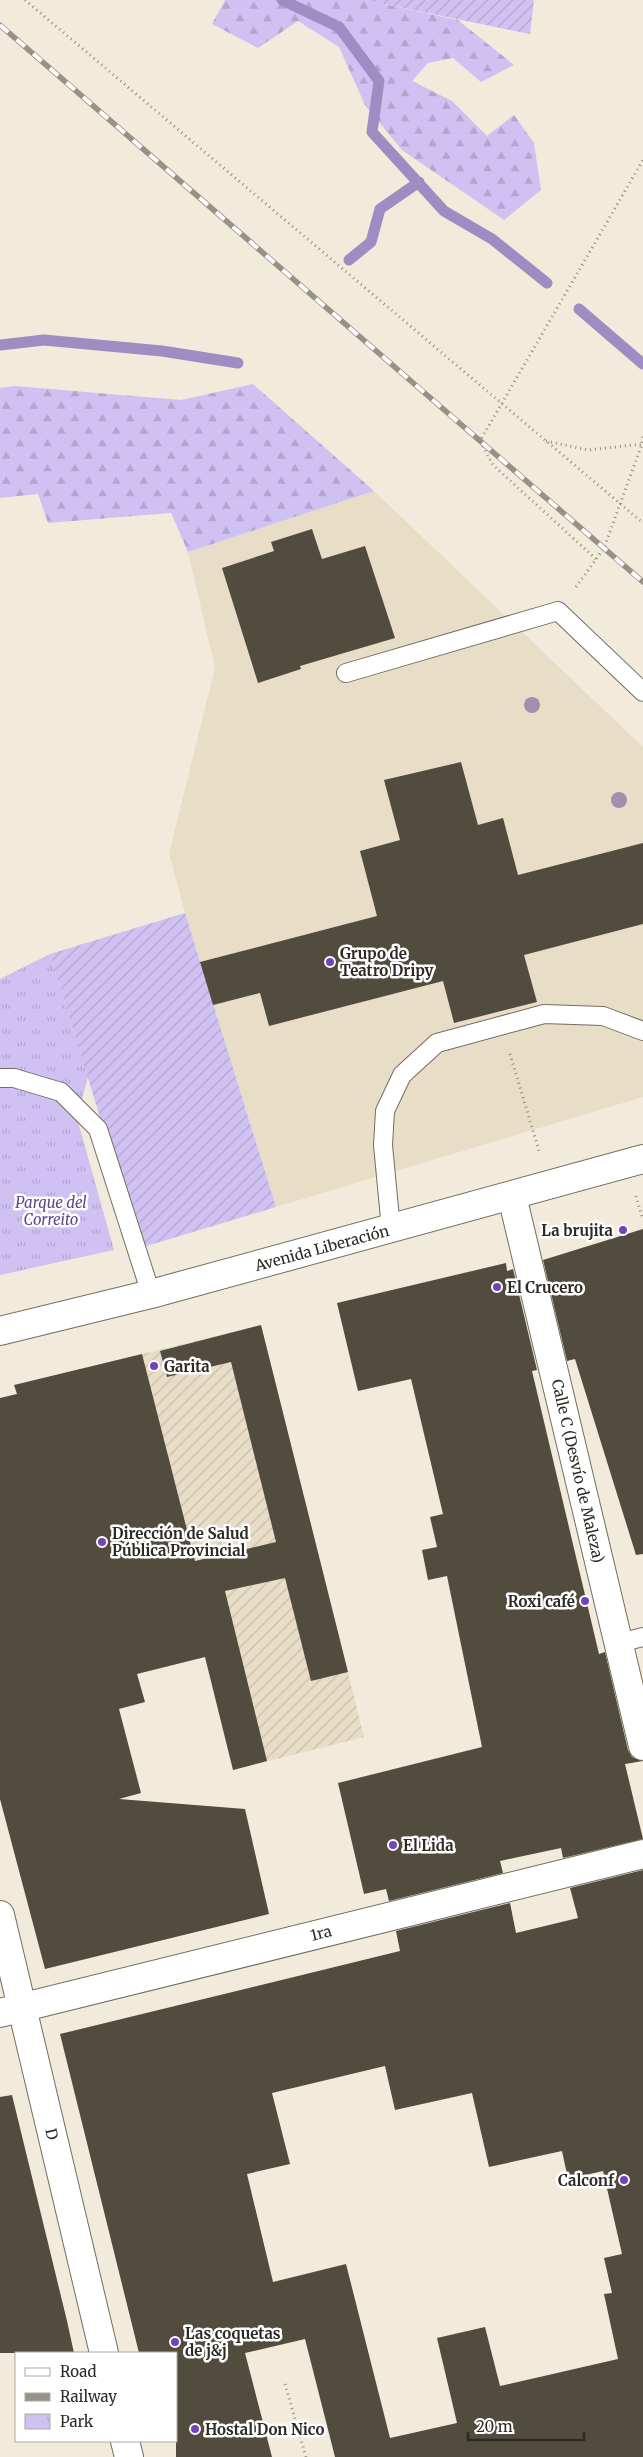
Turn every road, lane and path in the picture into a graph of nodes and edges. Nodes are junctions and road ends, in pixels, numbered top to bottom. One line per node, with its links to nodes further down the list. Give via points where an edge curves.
1 (25, 0): 3 (path)
2 (643, 160): 3 (path)
3 (502, 404): 5 (path); 9 (path, via 480,441 493,465)
4 (643, 434): 6 (path)
5 (545, 440): 6 (path, via 588,450); 7 (path)
6 (642, 444): 7 (path)
7 (620, 504): 8 (path); 9 (path, via 604,548)
8 (643, 523)
9 (596, 559): 10 (path)
10 (558, 612): 11 (lane); 12 (lane)
11 (346, 673)
12 (643, 692)
13 (501, 1025): 14 (lane, via 544,1014 603,1016); 17 (path); 19 (lane, via 438,1043 402,1075 384,1120 383,1145)
14 (643, 1031)
15 (0, 1078): 20 (lane, via 14,1078 61,1092 98,1129)
16 (643, 1160): 17 (street, Avenida Liberación)
17 (550, 1185): 18 (street, Avenida Liberación)
18 (512, 1196): 19 (street, Avenida Liberación); 22 (street, Calle C (Desvío de Maleza))
19 (391, 1229): 20 (street, Avenida Liberación)
20 (151, 1294): 21 (street, Avenida Liberación)
21 (0, 1331)
22 (631, 1640): 23 (street, Calle C (Desvío de Maleza))
23 (643, 1746)
24 (643, 1854): 26 (street, 1ra)
25 (0, 1915): 26 (street, D)
26 (11, 2011): 27 (street, D)
27 (104, 2352)
28 (285, 2384): 31 (path)
29 (125, 2442): 30 (street)
30 (129, 2457)
31 (306, 2457)

